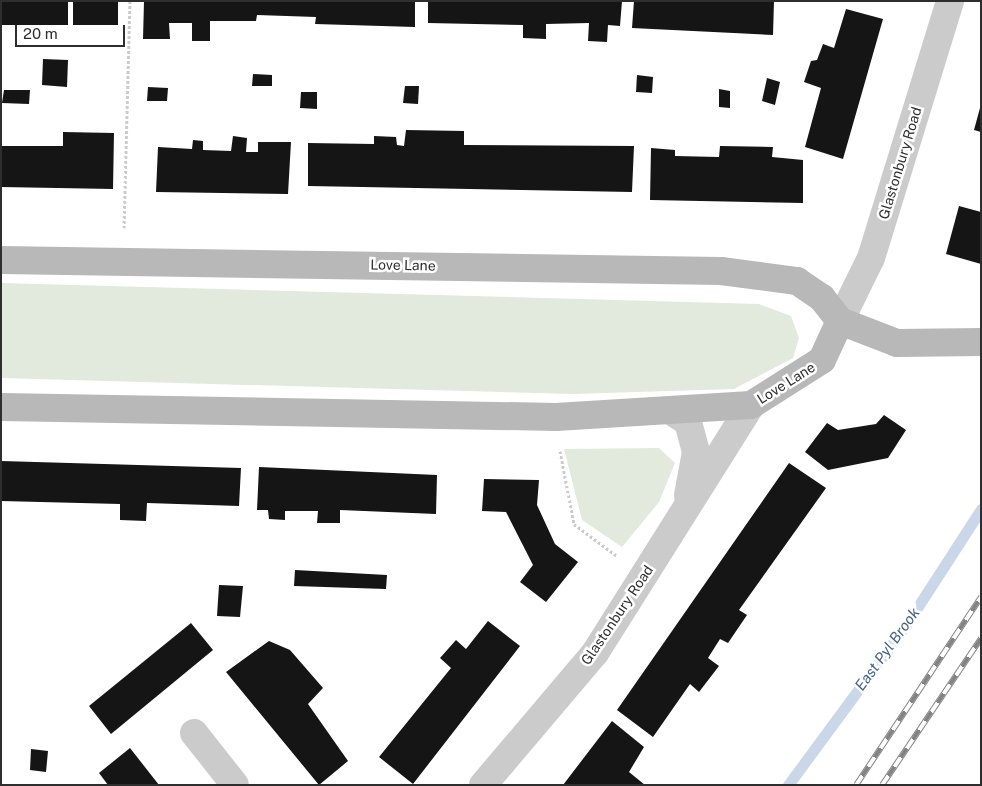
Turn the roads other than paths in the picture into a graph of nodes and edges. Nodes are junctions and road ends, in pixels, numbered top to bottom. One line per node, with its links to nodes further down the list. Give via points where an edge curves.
1 (950, 1): 3 (street, Glastonbury Road, via 871,258)
2 (1, 260): 3 (street, Love Lane, via 721,271 797,281 822,298)
3 (840, 321): 4 (street, via 897,343); 5 (street, Love Lane, via 822,360)
4 (981, 342)
5 (751, 405): 7 (street, Love Lane); 8 (street, Glastonbury Road)
6 (1, 406): 7 (street, Love Lane, via 556,417)
7 (674, 413): 8 (street, Glastonbury Road, via 688,422 696,452)
8 (686, 509): 11 (street, Glastonbury Road, via 595,653)
9 (194, 733): 10 (street)
10 (235, 785)
11 (483, 785)

